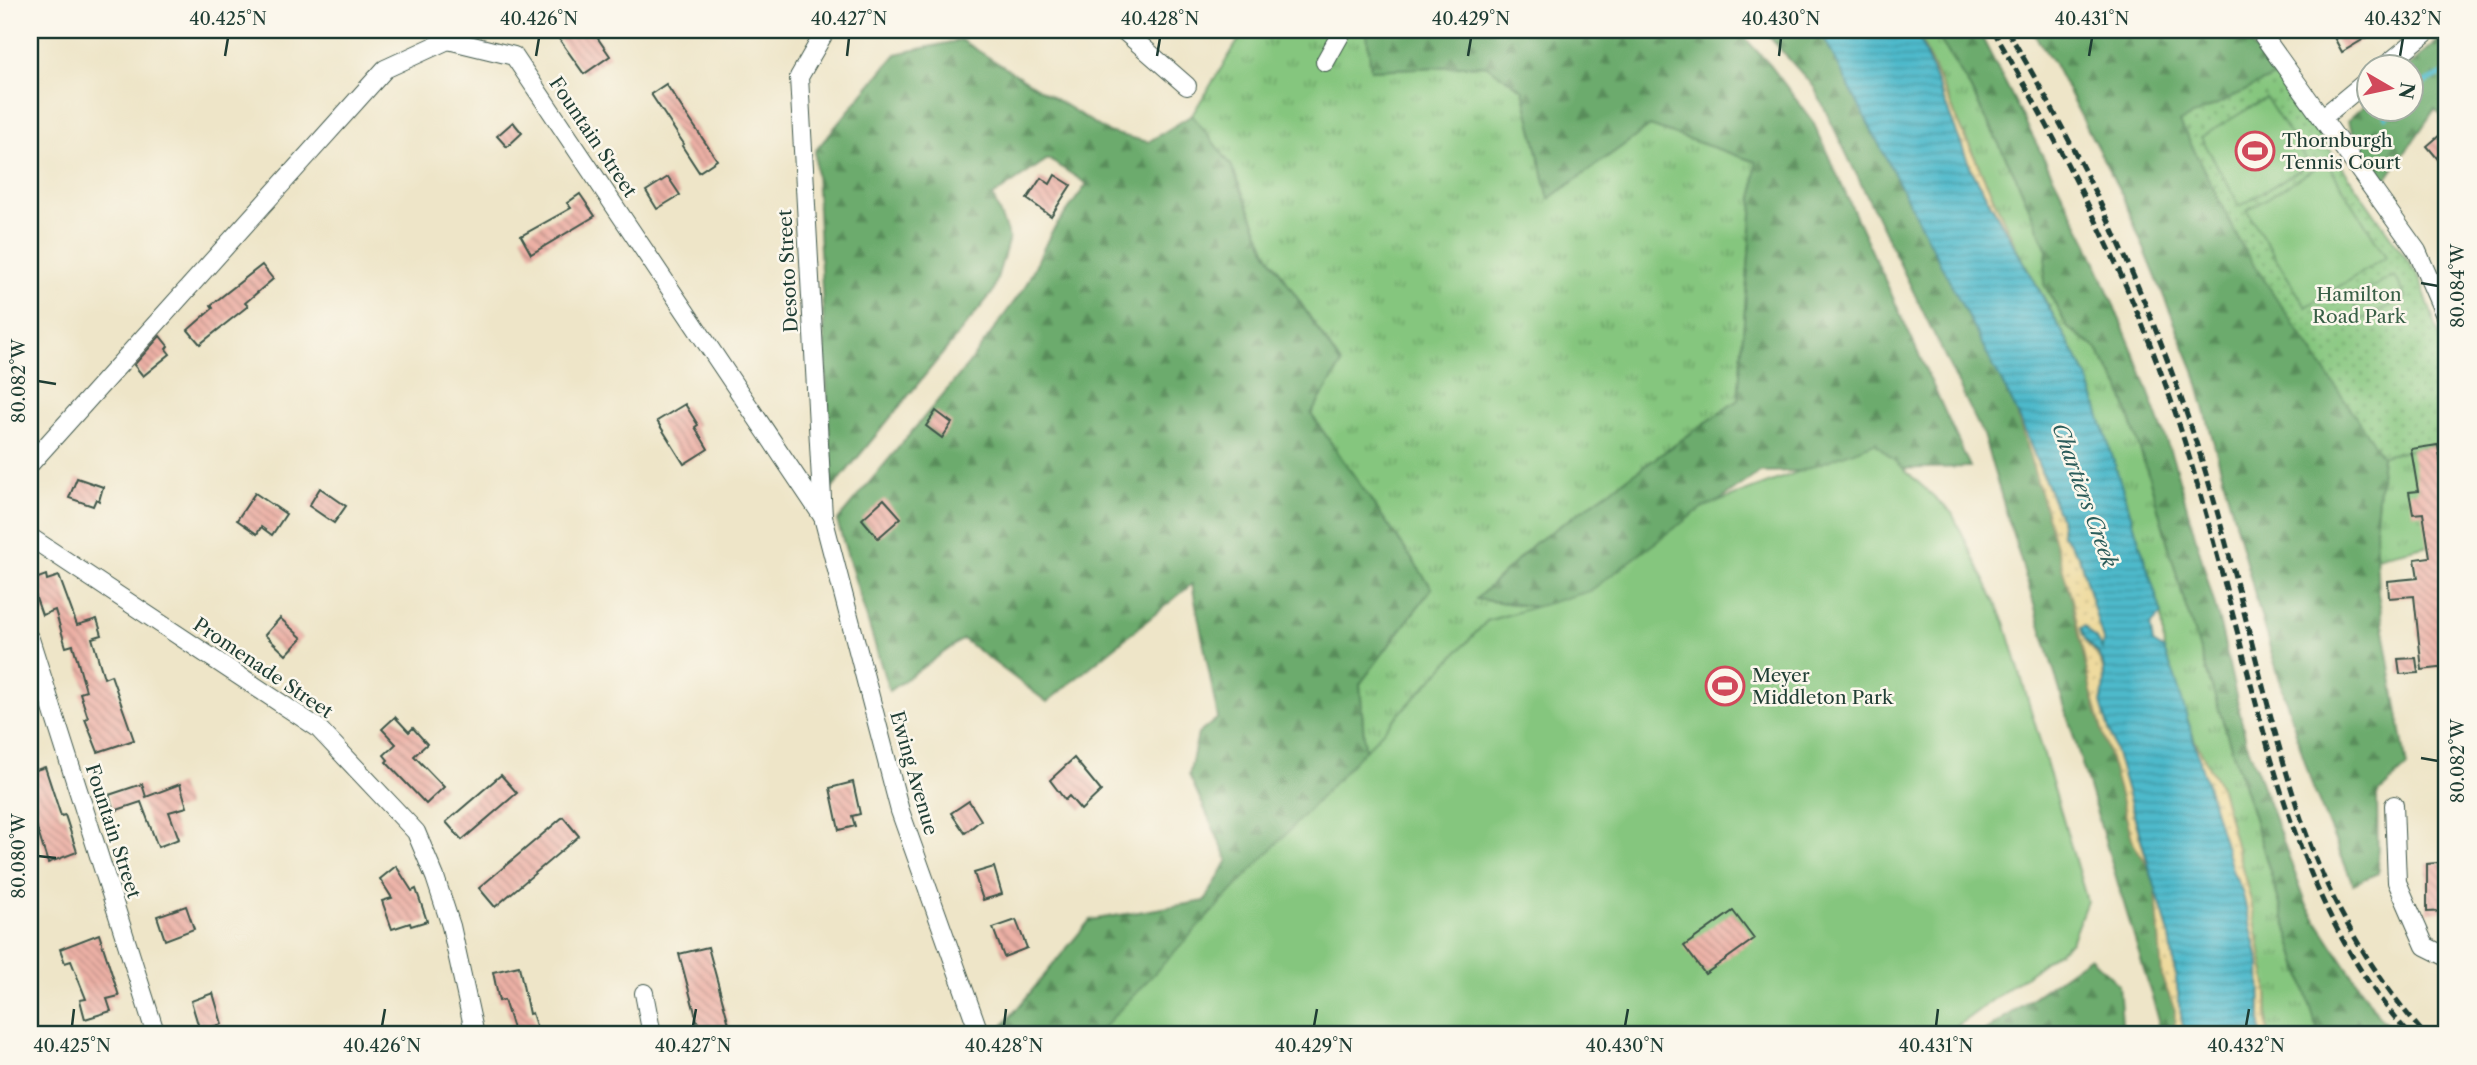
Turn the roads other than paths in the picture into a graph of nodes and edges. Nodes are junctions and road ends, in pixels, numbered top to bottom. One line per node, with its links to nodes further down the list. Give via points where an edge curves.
1 (826, 30): 13 (street, Desoto Street, via 799,78)
2 (1123, 30): 8 (street)
3 (1343, 30): 7 (street)
4 (2259, 30): 10 (street)
5 (2430, 30): 6 (street)
6 (2402, 52)
7 (1325, 62)
8 (1187, 86)
9 (2354, 92): 10 (street)
10 (2322, 118): 11 (street, via 2417,251)
11 (2447, 320)
12 (30, 464): 13 (street, Fountain Street, via 384,69 448,40 514,56)
13 (823, 517): 22 (street, Ewing Avenue, via 900,811)
14 (30, 537): 20 (street, Promenade Street, via 318,728 416,832 451,926)
15 (30, 639): 19 (street, Fountain Street)
16 (2394, 805): 17 (street, via 2397,882 2425,946)
17 (2447, 957)
18 (645, 993): 21 (street)
19 (156, 1035)
20 (475, 1035)
21 (652, 1035)
22 (980, 1035)

